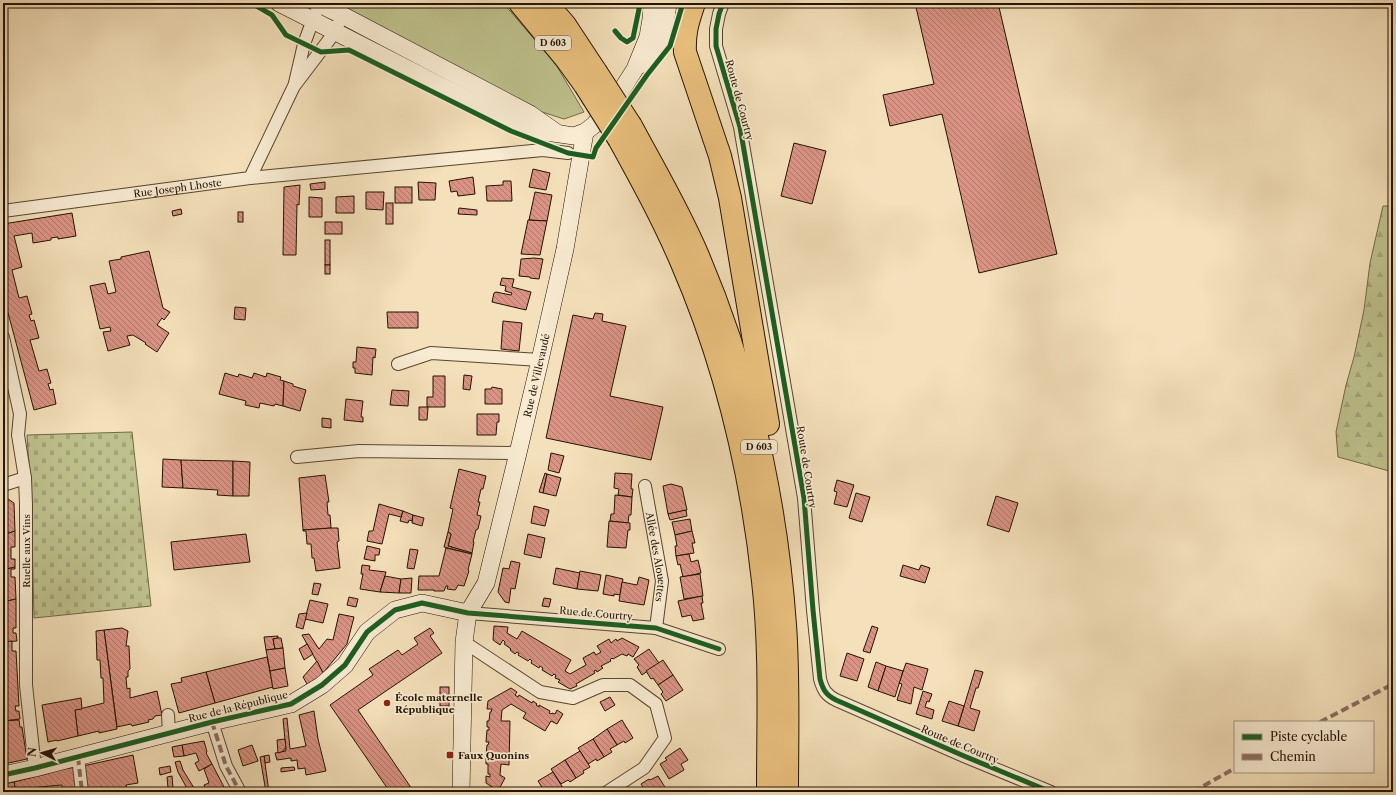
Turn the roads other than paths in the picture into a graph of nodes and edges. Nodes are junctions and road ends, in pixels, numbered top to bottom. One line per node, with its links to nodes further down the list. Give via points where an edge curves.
1 (279, 3): 10 (street)
2 (520, 3): 13 (highway, D 603, via 567,60)
3 (546, 3): 13 (highway, D 603, via 565,25)
4 (652, 3): 12 (street, via 648,37)
5 (668, 3): 12 (street, via 667,19 658,46 652,56)
6 (694, 3): 29 (highway, via 686,28 685,52 720,156 730,198 780,496)
7 (723, 3): 46 (street, Route de Courtry, via 716,29 716,46 740,127 804,498 813,610 823,689 828,696 836,700)
8 (318, 4): 9 (street); 10 (street)
9 (342, 15): 11 (street); 17 (street, via 530,114)
10 (312, 20): 11 (street); 14 (street)
11 (335, 32): 14 (street); 17 (street, via 525,129)
12 (635, 69): 15 (street, via 621,91 594,125)
13 (591, 78): 16 (highway, D 603, bridge)
14 (294, 86): 19 (street)
15 (585, 132): 17 (street, via 574,136); 22 (street, Rue de Villevaudé, via 565,249)
16 (625, 133): 29 (highway, D 603, via 677,210 701,262 728,334 757,434); 44 (highway, D 603, via 681,262 713,347 740,440 763,582 768,693)
17 (561, 135)
18 (568, 153): 19 (street, Rue Joseph Lhoste, via 543,150)
19 (250, 178): 20 (street, Rue Joseph Lhoste)
20 (3, 211)
21 (3, 337): 26 (street, Ruelle aux Vins, via 20,414 18,435)
22 (540, 360): 23 (street, via 431,354); 24 (street, Rue de Villevaudé)
23 (398, 364)
24 (518, 453): 25 (street, via 359,450); 30 (street, Rue de Villevaudé, via 486,583)
25 (297, 457)
26 (25, 478): 27 (street); 38 (street, Ruelle aux Vins, via 26,685)
27 (3, 485)
28 (645, 486): 31 (street, Allée des Alouettes, via 662,581)
29 (776, 537): 45 (highway, D 603, via 785,626)
30 (468, 612): 31 (street, Rue de Courtry); 32 (street); 35 (street, Rue de la République, via 422,603 394,610 367,632 345,665 322,685 291,704)
31 (656, 628): 33 (street, Rue de Courtry)
32 (464, 642): 42 (street); 43 (street, via 540,692 573,698 603,685 630,685 656,704 665,738 644,768)
33 (719, 649)
34 (168, 715): 36 (street)
35 (212, 722): 36 (street, Rue de la République); 41 (street, via 226,766)
36 (169, 733): 37 (street, Rue de la République)
37 (78, 757): 38 (street, Rue de la République); 40 (street)
38 (35, 768): 39 (street, Rue de la République)
39 (3, 775)
40 (82, 792)
41 (240, 792)
42 (461, 792)
43 (607, 792)
44 (768, 792)
45 (786, 792)
46 (1051, 792)

